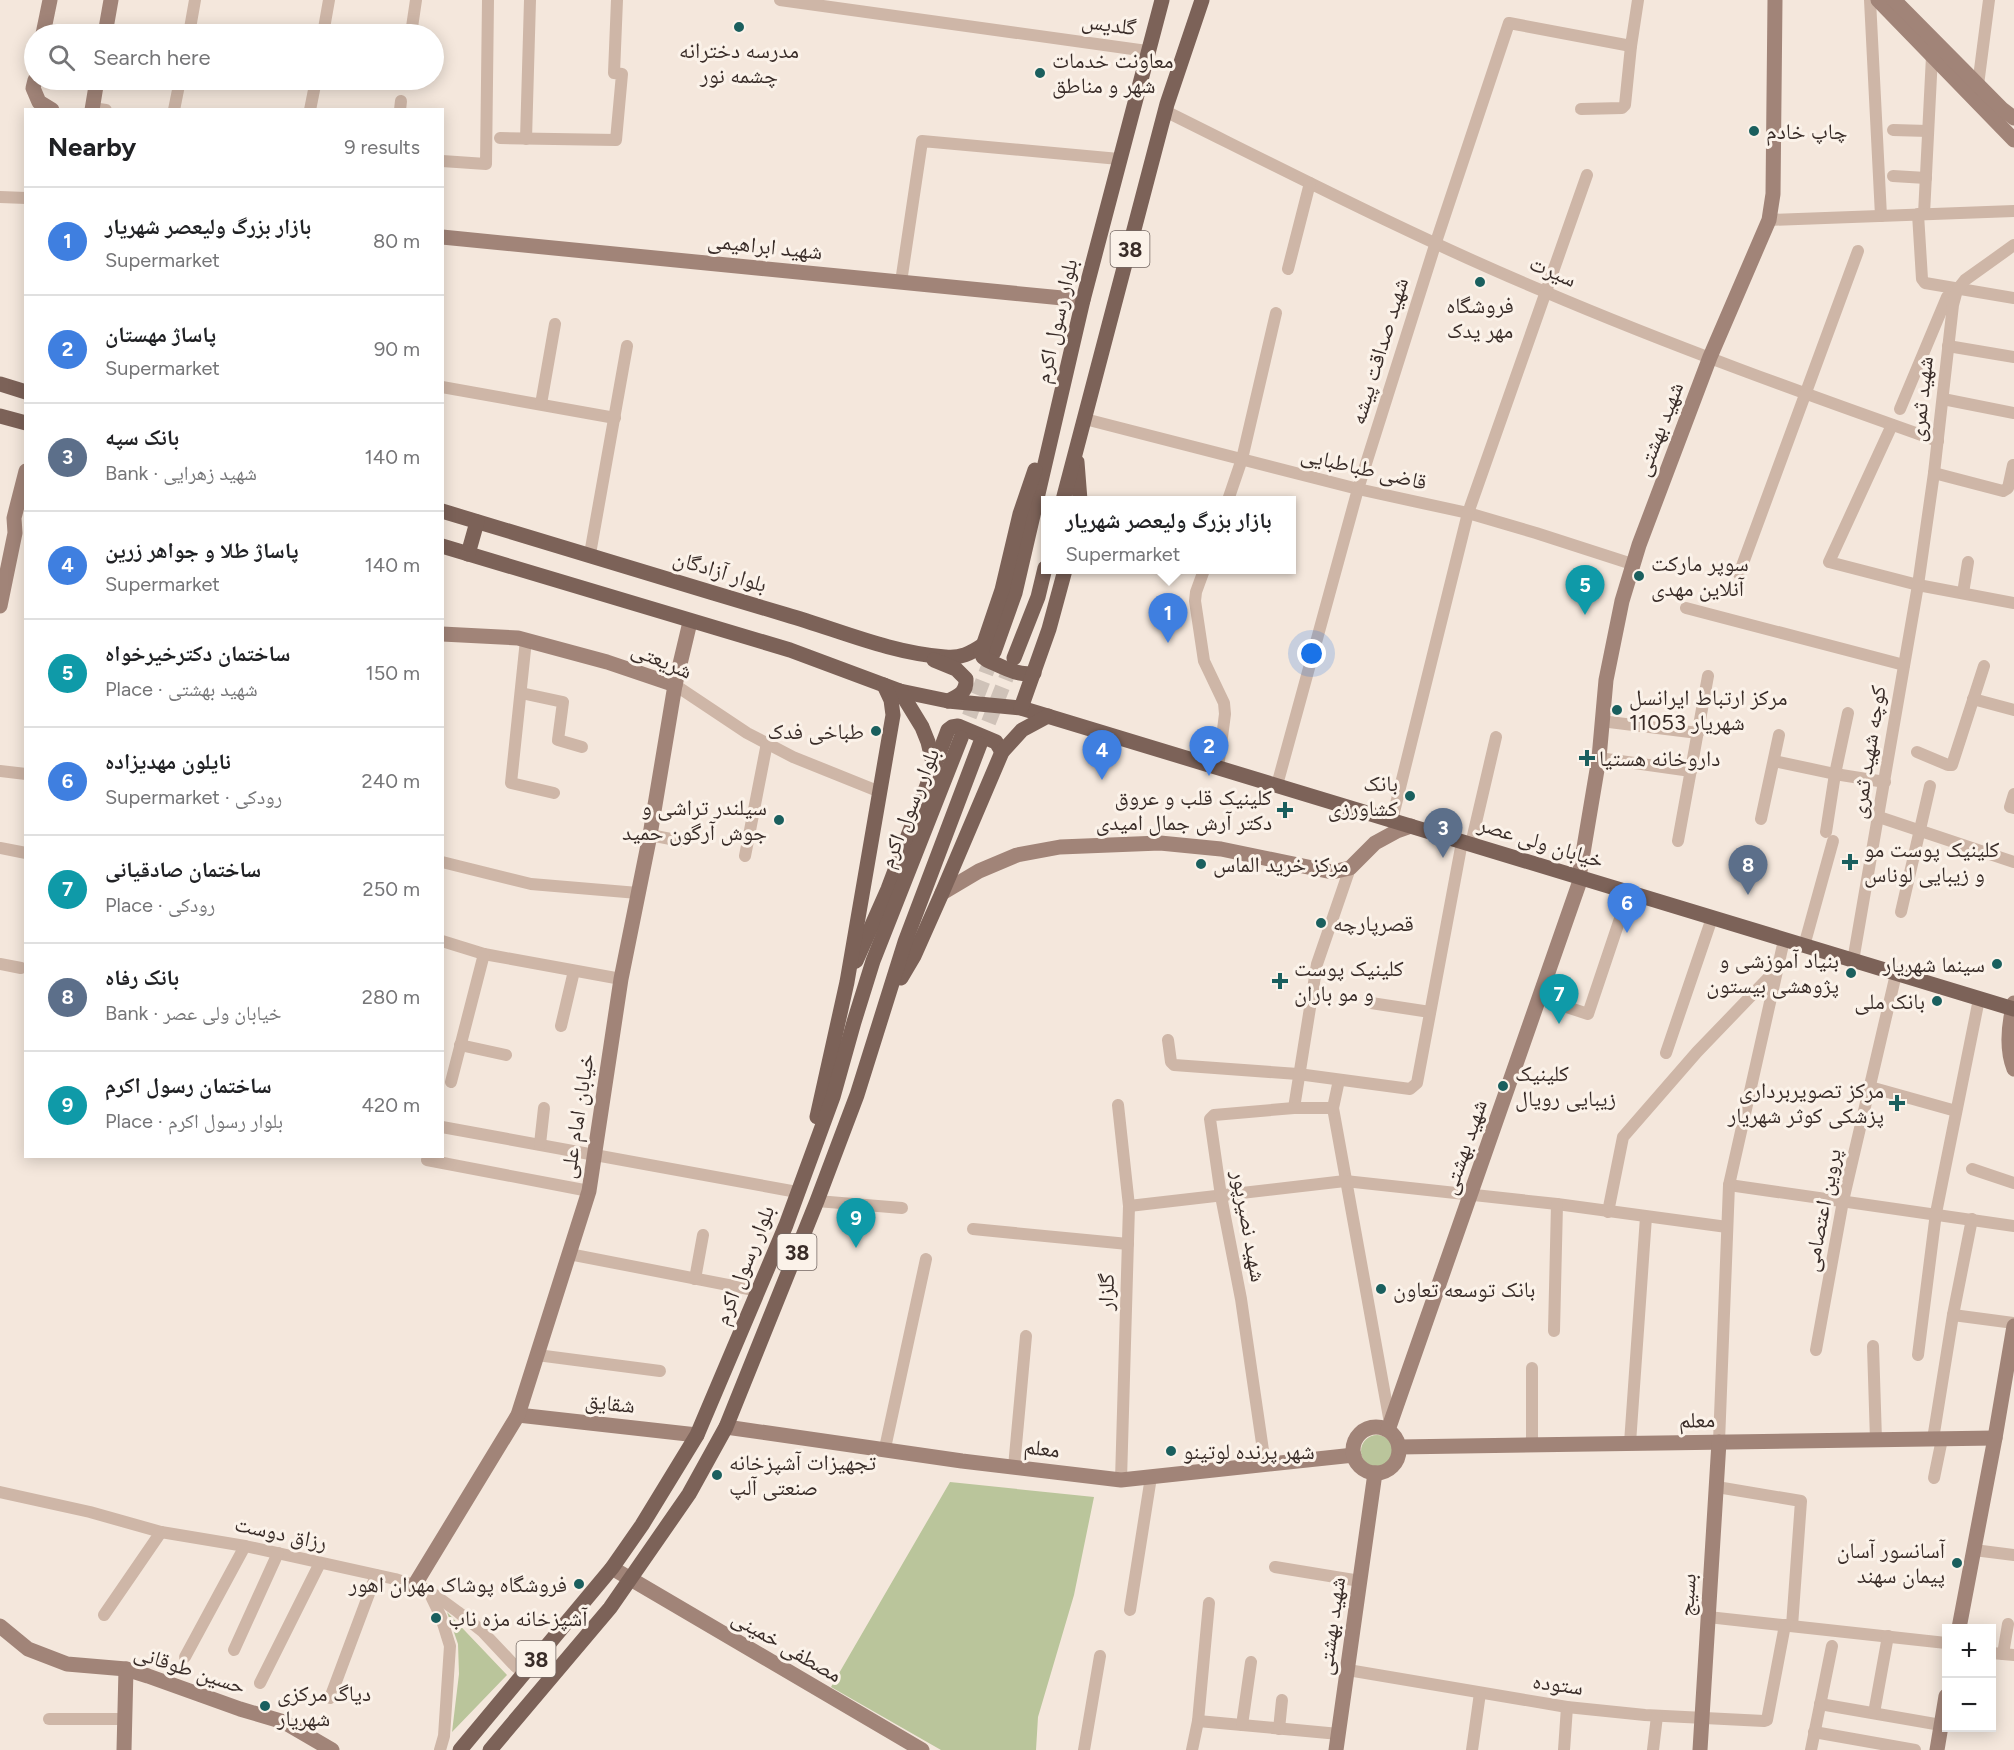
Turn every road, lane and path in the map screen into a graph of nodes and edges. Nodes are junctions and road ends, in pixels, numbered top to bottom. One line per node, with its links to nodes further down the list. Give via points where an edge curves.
1 (50, 0): 18 (street)
2 (111, 0): 19 (street)
3 (195, 0): 20 (street)
4 (329, 0): 21 (street)
5 (416, 0): 22 (street)
6 (488, 0): 44 (street, via 486,164)
7 (530, 0): 41 (street)
8 (617, 0): 41 (street, via 614,73 622,74 616,140)
9 (780, 0): 24 (street, گلدیس)
10 (1162, 0): 24 (main road, بلوار رسول اکرم / 38)
11 (1202, 0): 36 (main road, 38)
12 (1638, 0): 23 (street)
13 (1774, 0): 54 (street, شهید بهشتی, via 1773,194)
14 (1869, 0): 53 (street)
15 (1878, 0): 25 (street)
16 (1894, 0): 26 (street)
17 (1989, 0): 26 (street)
18 (45, 24)
19 (107, 24)
20 (191, 24)
21 (325, 24)
22 (412, 24)
23 (1631, 46): 35 (street, via 1625,105 1619,110); 56 (street, شهید صداقت پیشه, via 1509,23)
24 (1147, 51): 43 (main road, بلوار رسول اکرم / 38)
25 (1932, 56): 39 (street); 42 (street)
26 (1978, 85): 37 (street)
27 (34, 90): 31 (street, via 39,102)
28 (96, 90): 32 (street)
29 (178, 90): 33 (street)
30 (313, 90): 34 (street)
31 (49, 108)
32 (95, 108)
33 (174, 108)
34 (310, 108)
35 (1581, 108)
36 (1165, 111): 48 (street, سیرت); 81 (main road, 38)
37 (2014, 118)
38 (1893, 130): 39 (street)
39 (1928, 131): 47 (street)
40 (500, 138): 41 (street)
41 (526, 139)
42 (2014, 140)
43 (1119, 159): 60 (street, via 922,141); 64 (main road, بلوار رسول اکرم / 38)
44 (444, 161)
45 (1587, 175): 62 (street)
46 (1893, 176): 47 (street)
47 (1926, 178): 52 (street)
48 (1310, 183): 56 (street, سیرت); 59 (street)
49 (0, 197): 50 (street)
50 (24, 198)
51 (2014, 211): 52 (street)
52 (1921, 214): 53 (street); 61 (street, via 1922,279 1930,285)
53 (1881, 216): 54 (street)
54 (1769, 220): 69 (street, شهید بهشتی)
55 (444, 237): 60 (street, شهید ابراهیمی)
56 (1436, 242): 62 (street, سیرت); 90 (street, شهید صداقت پیشه)
57 (2014, 245): 61 (street)
58 (1858, 251): 74 (street)
59 (1288, 269)
60 (901, 282): 64 (street, شهید ابراهیمی)
61 (1957, 290): 63 (street); 68 (street, شهید ثمری); 77 (street, via 1947,297)
62 (1545, 292): 69 (street, سیرت); 95 (street)
63 (2014, 298)
64 (1083, 300): 115 (main road, بلوار رسول اکرم / 38, via 1015,593)
65 (1276, 313): 86 (street)
66 (555, 324): 76 (street)
67 (627, 346): 80 (street)
68 (1948, 346): 70 (street); 75 (street, شهید ثمری)
69 (1710, 357): 74 (street, سیرت); 102 (street, شهید بهشتی)
70 (2014, 357)
71 (0, 384): 73 (main road)
72 (444, 387): 76 (street)
73 (24, 391)
74 (1804, 394): 83 (street, سیرت); 106 (street)
75 (1943, 399): 78 (street); 84 (street, شهید ثمری)
76 (541, 404): 80 (street)
77 (1900, 409)
78 (2014, 413)
79 (0, 416): 82 (main road)
80 (615, 418): 100 (street)
81 (1084, 419): 85 (main road, 38); 86 (street, قاضی طباطبایی)
82 (24, 422)
83 (1892, 424): 84 (street, سیرت); 107 (street, via 1829,562)
84 (1938, 441): 88 (street, شهید ثمری)
85 (1076, 450): 91 (main road, 38); 92 (main road)
86 (1242, 459): 90 (street, قاضی طباطبایی); 93 (street)
87 (2013, 465): 88 (street, via 2008,488 2002,491)
88 (1934, 473): 107 (street, شهید ثمری)
89 (24, 479): 97 (street, via 14,518)
90 (1358, 489): 95 (street, قاضی طباطبایی); 151 (street, شهید صداقت پیشه)
91 (1064, 496)
92 (1080, 496)
93 (1230, 496)
94 (444, 512): 96 (main road, بلوار آزادگان)
95 (1468, 513): 102 (street, قاضی طباطبایی); 159 (street)
96 (477, 522): 99 (main road); 100 (main road, بلوار آزادگان)
97 (17, 531): 110 (street)
98 (444, 547): 99 (main road)
99 (468, 554): 112 (main road)
100 (590, 554): 116 (main road, بلوار آزادگان)
101 (1968, 562): 108 (street)
102 (1632, 564): 132 (street, شهید بهشتی, via 1612,641)
103 (1044, 574): 117 (main road)
104 (1064, 574): 120 (main road)
105 (1203, 574): 145 (street, via 1195,601 1204,661 1224,703 1225,714)
106 (1739, 574)
107 (1918, 585): 108 (street); 118 (street, کوچه شهید ثمری)
108 (1963, 593): 109 (street)
109 (2014, 603)
110 (0, 606)
111 (1686, 608): 118 (street)
112 (690, 622): 122 (street, خیابان امام علی); 123 (main road, via 790,650)
113 (444, 634): 114 (street, شریعتی)
114 (526, 640): 122 (street, شریعتی); 125 (street)
115 (988, 649): 116 (main road, بلوار آزادگان, via 960,657); 120 (main road, via 983,657 987,660 1025,675)
116 (918, 654): 127 (main road, via 949,666 966,679 963,692)
117 (1014, 658)
118 (1904, 665): 150 (street, کوچه شهید ثمری)
119 (1984, 666): 126 (street)
120 (1034, 673): 128 (main road)
121 (1708, 676): 133 (street)
122 (675, 685): 137 (street, شریعتی); 162 (street, خیابان امام علی)
123 (884, 685): 124 (main road); 153 (main road, via 893,715)
124 (900, 691): 127 (main road); 144 (main road, via 922,727)
125 (521, 693): 139 (street, via 563,702 558,740); 154 (street, via 512,783)
126 (1973, 699): 129 (street); 141 (street, via 1952,765)
127 (948, 701): 128 (main road, خیابان ولی عصر)
128 (1021, 708): 131 (main road, خیابان ولی عصر)
129 (2014, 710)
130 (1848, 713): 149 (street)
131 (1048, 716): 140 (main road, via 1022,730); 145 (main road, خیابان ولی عصر)
132 (1601, 721): 133 (street); 142 (street, شهید بهشتی)
133 (1698, 733): 147 (street)
134 (1779, 735): 143 (street)
135 (1496, 737): 165 (street)
136 (962, 738): 216 (main road, بلوار رسول اکرم / 38, via 873,961 833,1097)
137 (767, 743): 153 (street, شریعتی); 168 (street)
138 (980, 744): 191 (main road, بلوار رسول اکرم / 38, via 905,942)
139 (582, 747)
140 (1002, 752): 144 (main road, via 996,742 952,727); 175 (main road)
141 (1917, 752)
142 (1599, 758): 147 (street); 172 (street, شهید بهشتی)
143 (1774, 761): 149 (street); 158 (street)
144 (934, 767): 189 (main road, via 888,889)
145 (1218, 768): 151 (main road, خیابان ولی عصر)
146 (0, 771): 148 (street)
147 (1691, 771): 164 (street)
148 (24, 774)
149 (1835, 774): 150 (street); 180 (street, via 1830,837)
150 (1885, 782): 157 (street, کوچه شهید ثمری)
151 (1277, 785): 159 (main road, خیابان ولی عصر)
152 (1930, 786): 161 (street)
153 (880, 792): 189 (main road)
154 (554, 793)
155 (2014, 794): 156 (street, via 2010,807)
156 (2014, 808)
157 (1879, 817): 161 (street); 182 (street, کوچه شهید ثمری)
158 (1761, 819)
159 (1392, 820): 160 (main road, خیابان ولی عصر)
160 (1411, 826): 165 (main road, خیابان ولی عصر); 171 (street, via 1375,843)
161 (1920, 831): 170 (street); 176 (street)
162 (650, 835): 163 (street); 174 (street, خیابان امام علی)
163 (681, 841)
164 (1678, 841)
165 (1466, 843): 172 (main road, خیابان ولی عصر); 195 (street)
166 (0, 848): 167 (street)
167 (24, 853)
168 (745, 856)
169 (444, 862): 174 (street, via 531,884)
170 (2014, 862)
171 (1350, 868): 175 (street, via 1332,872 1221,849 1160,843 1060,847 1017,855 979,871); 203 (street, via 1317,964)
172 (1580, 878): 173 (main road, خیابان ولی عصر); 190 (street, شهید بهشتی)
173 (1629, 892): 177 (main road, خیابان ولی عصر); 190 (street, via 1588,1014)
174 (638, 893): 188 (street, خیابان امام علی)
175 (942, 894): 191 (main road, via 914,956)
176 (1901, 912)
177 (1712, 918): 178 (main road, خیابان ولی عصر); 199 (street)
178 (1784, 940): 180 (main road, خیابان ولی عصر); 185 (street)
179 (444, 942): 181 (street)
180 (1804, 946): 182 (main road, خیابان ولی عصر)
181 (484, 954): 186 (street); 198 (street)
182 (1853, 961): 187 (main road, خیابان ولی عصر)
183 (0, 963): 184 (street)
184 (21, 968)
185 (1777, 969): 220 (street); 230 (street, via 1696,1052 1623,1137)
186 (574, 971): 188 (street); 196 (street)
187 (1896, 974): 192 (main road, خیابان ولی عصر); 206 (street, پروین اعتصامی)
188 (621, 979): 214 (street, خیابان امام علی)
189 (847, 982): 216 (main road)
190 (1539, 998): 223 (street, شهید بهشتی)
191 (888, 999): 225 (main road, بلوار رسول اکرم / 38)
192 (1979, 999): 194 (main road, خیابان ولی عصر); 211 (street)
193 (1371, 1003): 195 (street)
194 (2014, 1007): 202 (street, via 2010,1024)
195 (1430, 1012): 204 (street, via 1414,1088)
196 (561, 1026)
197 (1168, 1040): 203 (street, via 1174,1065)
198 (460, 1045): 200 (street); 201 (street)
199 (1666, 1053)
200 (506, 1055)
201 (448, 1068): 205 (street)
202 (2014, 1069)
203 (1298, 1074): 204 (street); 208 (street)
204 (1339, 1080): 210 (street)
205 (451, 1082)
206 (1870, 1087): 211 (street); 226 (street, پروین اعتصامی)
207 (1118, 1105): 228 (street, گلزار)
208 (1294, 1107): 210 (street, شهید نصیرپور); 224 (street, شهید نصیرپور, via 1214,1115 1210,1119)
209 (544, 1108): 213 (street)
210 (1333, 1108): 218 (street)
211 (1956, 1111): 231 (street)
212 (444, 1127): 213 (street)
213 (540, 1144): 214 (street)
214 (594, 1154): 221 (street, خیابان امام علی); 222 (street)
215 (427, 1160): 221 (street)
216 (806, 1167): 222 (main road, بلوار رسول اکرم / 38)
217 (1972, 1169): 219 (street)
218 (1346, 1181): 223 (street); 224 (street); 255 (street)
219 (2014, 1183)
220 (1729, 1185): 226 (street); 235 (street)
221 (589, 1191): 239 (street, خیابان امام علی)
222 (797, 1192): 242 (main road, بلوار رسول اکرم / 38)
223 (1471, 1194): 227 (street); 255 (street, شهید بهشتی)
224 (1221, 1196): 228 (street); 266 (street, شهید نصیرپور, via 1241,1299)
225 (817, 1201): 229 (street); 254 (main road, بلوار رسول اکرم / 38)
226 (1843, 1201): 231 (street); 248 (street, پروین اعتصامی)
227 (1557, 1204): 230 (street); 245 (street)
228 (1129, 1206): 238 (street, گلزار)
229 (902, 1208)
230 (1608, 1212): 232 (street)
231 (1936, 1213): 233 (street); 250 (street)
232 (1646, 1216): 235 (street); 261 (street)
233 (1972, 1219): 234 (street); 243 (street)
234 (2014, 1226)
235 (1727, 1227): 260 (street)
236 (973, 1229): 238 (street)
237 (703, 1235): 241 (street)
238 (1128, 1244): 271 (street, گلزار)
239 (569, 1254): 241 (street); 249 (street, خیابان امام علی)
240 (926, 1259): 264 (street)
241 (695, 1279): 242 (street)
242 (759, 1291): 256 (main road, بلوار رسول اکرم / 38)
243 (1953, 1315): 244 (street); 258 (street)
244 (2014, 1324): 257 (street)
245 (1554, 1331)
246 (1026, 1336): 267 (street)
247 (1873, 1346): 259 (street)
248 (1816, 1350)
249 (537, 1354): 252 (street); 253 (street, خیابان امام علی)
250 (1918, 1355)
251 (1532, 1368): 262 (street)
252 (660, 1371)
253 (518, 1415): 256 (street, شقایق); 285 (street, خیابان امام علی)
254 (726, 1427): 264 (street, معلم); 283 (main road, بلوار رسول اکرم / 38, via 689,1494)
255 (1389, 1427): 263 (street); 265 (street, via 1374,1427 1360,1433)
256 (697, 1435): 281 (main road, بلوار رسول اکرم / 38)
257 (1995, 1438): 258 (street, معلم); 276 (street)
258 (1937, 1439): 259 (street, معلم); 270 (street)
259 (1876, 1440): 260 (street, معلم)
260 (1719, 1442): 261 (street, معلم); 272 (street, بسیج)
261 (1630, 1443): 262 (street, معلم)
262 (1532, 1445): 263 (street, معلم)
263 (1399, 1447): 268 (street, via 1393,1465)
264 (885, 1448): 267 (street, معلم)
265 (1354, 1455): 266 (street, معلم); 268 (street, via 1361,1467)
266 (1264, 1464): 269 (street, معلم)
267 (1014, 1467): 271 (street, معلم)
268 (1375, 1473): 284 (street, شهید بهشتی)
269 (1151, 1477): 271 (street, معلم); 287 (street)
270 (1934, 1478)
271 (1121, 1480)
272 (1717, 1487): 289 (street, بسیج); 293 (street, via 1801,1501)
273 (0, 1492): 274 (street, رزاق دوست)
274 (161, 1532): 275 (street, رزاق دوست); 288 (street)
275 (245, 1546): 277 (street, رزاق دوست); 300 (street)
276 (1974, 1550): 278 (street); 290 (street)
277 (278, 1553): 279 (street, رزاق دوست); 297 (street)
278 (2014, 1556)
279 (320, 1563): 282 (street, رزاق دوست); 305 (street)
280 (1275, 1567): 284 (street)
281 (612, 1568): 283 (street, مصطفی خمینی); 304 (main road, بلوار رسول اکرم / 38)
282 (376, 1575): 285 (street, رزاق دوست); 307 (street)
283 (629, 1580): 328 (main road, بلوار رسول اکرم / 38, via 610,1608); 329 (street, مصطفی خمینی)
284 (1360, 1581): 303 (street, شهید بهشتی)
285 (421, 1588): 304 (street, رزاق دوست, via 474,1625); 326 (street, via 441,1617 450,1646)
286 (1209, 1603): 317 (street)
287 (1130, 1610)
288 (104, 1615)
289 (1708, 1617): 293 (street); 313 (street, بسیج)
290 (1960, 1624)
291 (2008, 1624): 298 (street)
292 (0, 1626): 302 (street, حسین طوقانی, via 28,1649 67,1664)
293 (1788, 1626): 294 (street); 313 (street, ستوده, via 1765,1721)
294 (1888, 1636): 295 (street); 311 (street)
295 (1942, 1642)
296 (1832, 1647): 309 (street)
297 (234, 1650)
298 (2003, 1654)
299 (1100, 1656): 330 (street)
300 (185, 1657)
301 (1251, 1662): 318 (street)
302 (126, 1669): 315 (street); 325 (street, حسین طوقانی, via 284,1722)
303 (1348, 1670): 306 (street, ستوده); 322 (street, شهید بهشتی)
304 (524, 1673): 327 (main road, بلوار رسول اکرم / 38)
305 (260, 1683)
306 (1480, 1693): 310 (street, ستوده); 333 (street)
307 (330, 1698)
308 (1282, 1700): 320 (street)
309 (1820, 1704): 311 (street); 321 (street)
310 (1567, 1707): 312 (street, ستوده); 334 (street)
311 (1874, 1713): 319 (street)
312 (1657, 1716): 313 (street, ستوده); 335 (street)
313 (1702, 1718): 336 (street, بسیج)
314 (49, 1719): 315 (street)
315 (124, 1719): 324 (street)
316 (1942, 1720): 319 (street)
317 (1198, 1721): 318 (street); 331 (street)
318 (1242, 1725): 320 (street)
319 (1941, 1725): 339 (street)
320 (1279, 1729): 322 (street)
321 (1814, 1732): 323 (street); 337 (street)
322 (1339, 1734): 332 (street, شهید بهشتی)
323 (1867, 1746): 338 (street)
324 (124, 1750)
325 (332, 1750)
326 (440, 1750)
327 (460, 1750)
328 (490, 1750)
329 (922, 1750)
330 (1084, 1750)
331 (1192, 1750)
332 (1336, 1750)
333 (1472, 1750)
334 (1564, 1750)
335 (1653, 1750)
336 (1700, 1750)
337 (1811, 1750)
338 (1915, 1750)
339 (1937, 1750)

